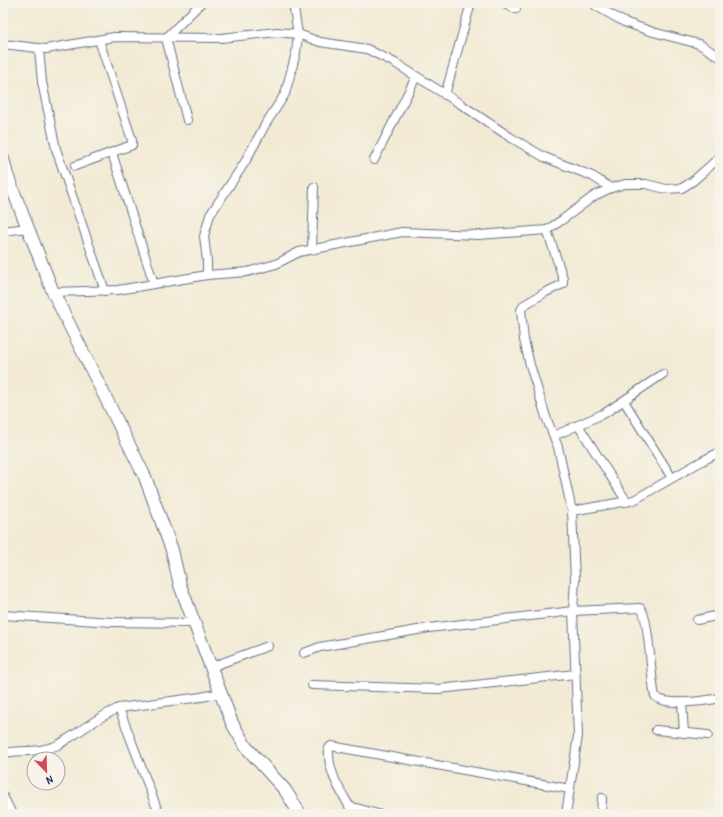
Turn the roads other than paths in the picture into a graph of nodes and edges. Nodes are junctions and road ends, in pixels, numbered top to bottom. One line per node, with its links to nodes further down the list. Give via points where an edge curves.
1 (201, 3): 8 (street)
2 (293, 3): 7 (street)
3 (470, 3): 14 (street)
4 (505, 3): 6 (street)
5 (594, 3): 12 (street, via 624,22 699,44)
6 (516, 9)
7 (298, 34): 8 (street, via 277,32 221,38); 13 (street, via 320,42 367,49); 27 (street, via 296,53 285,94 210,215 204,236)
8 (166, 38): 9 (street, via 114,37); 15 (street)
9 (99, 40): 11 (street); 16 (street, via 132,140 132,145)
10 (3, 44): 11 (street)
11 (39, 48): 29 (street, via 42,82 56,149)
12 (720, 57)
13 (416, 77): 14 (street); 19 (street)
14 (445, 95): 22 (street, via 544,157 592,176)
15 (187, 120)
16 (112, 153): 20 (street); 28 (street)
17 (720, 157): 22 (street, via 682,188 666,189 646,184 625,184)
18 (3, 159): 23 (street)
19 (374, 160)
20 (75, 166)
21 (314, 187): 26 (street)
22 (611, 188): 24 (street, via 594,196)
23 (28, 228): 25 (street); 30 (street)
24 (547, 230): 26 (street, via 479,235 402,232); 34 (street, via 564,278 563,284 524,305 521,310 530,365)
25 (3, 231)
26 (312, 250): 27 (street, via 299,252 276,264 247,272)
27 (207, 275): 28 (street)
28 (154, 284): 29 (street)
29 (105, 291): 30 (street)
30 (53, 292): 43 (street, via 145,477 172,550 180,585)
31 (663, 374): 32 (street)
32 (624, 401): 33 (street); 36 (street)
33 (578, 425): 34 (street); 37 (street)
34 (554, 436): 38 (street)
35 (720, 452): 36 (street)
36 (672, 478): 37 (street)
37 (627, 502): 38 (street)
38 (572, 511): 39 (street, via 575,580)
39 (573, 611): 45 (street, via 429,628 320,647); 47 (street); 51 (street, via 642,609 655,696 661,700)
40 (3, 615): 43 (street, via 113,622)
41 (720, 615): 42 (street)
42 (697, 620)
43 (194, 623): 46 (street)
44 (268, 646): 46 (street)
45 (304, 653)
46 (211, 667): 49 (street)
47 (575, 674): 48 (street, via 439,689); 57 (street, via 578,736)
48 (312, 684)
49 (221, 693): 52 (street); 63 (street, via 232,723 246,747 285,790)
50 (720, 698): 51 (street)
51 (682, 702): 54 (street)
52 (119, 708): 56 (street, via 59,744 46,749); 62 (street)
53 (656, 730): 54 (street)
54 (684, 733): 55 (street)
55 (708, 735)
56 (3, 753)
57 (570, 789): 60 (street, via 331,746 329,756 333,776); 66 (street)
58 (3, 796): 61 (street)
59 (602, 798): 67 (street)
60 (349, 806): 64 (street); 65 (street)
61 (12, 814)
62 (159, 814)
63 (300, 814)
64 (354, 814)
65 (378, 814)
66 (566, 814)
67 (601, 814)

